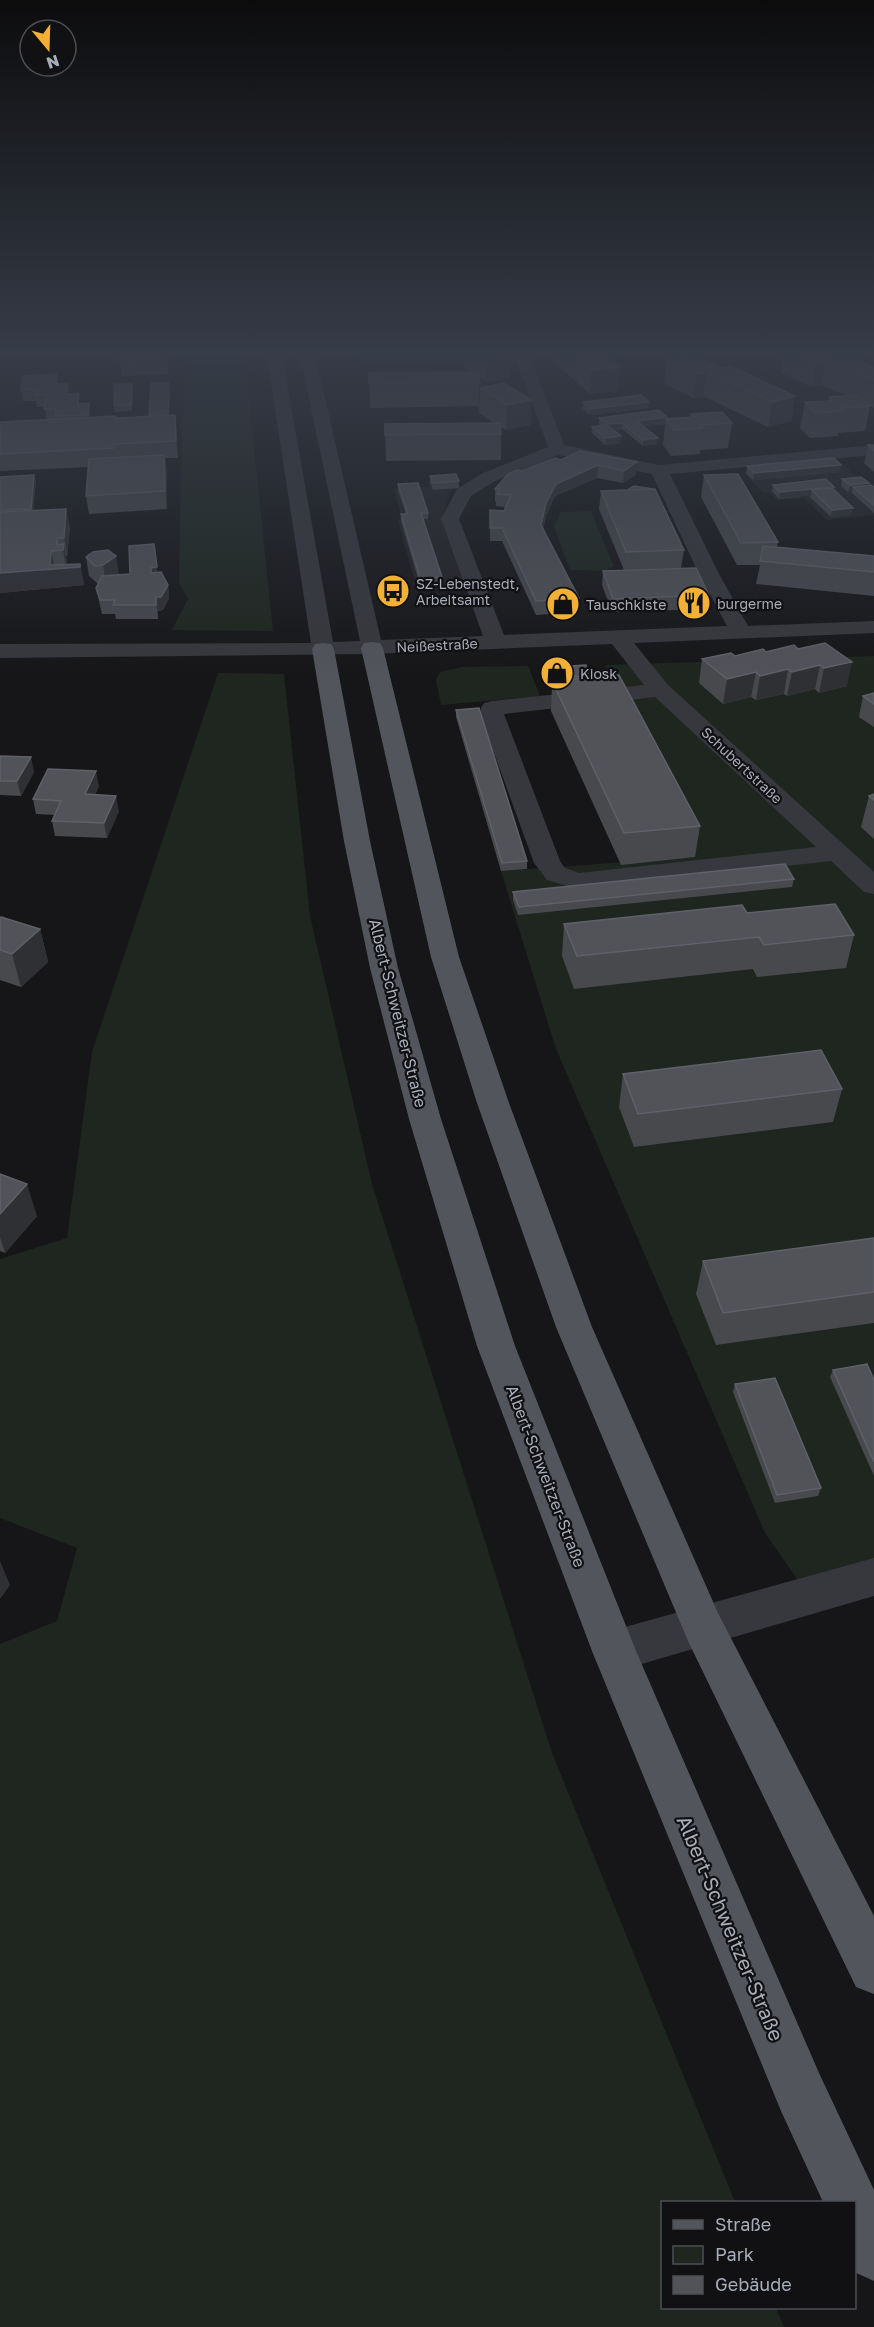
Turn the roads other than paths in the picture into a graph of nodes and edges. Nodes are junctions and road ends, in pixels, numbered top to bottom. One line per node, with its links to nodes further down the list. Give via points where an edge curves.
1 (292, 460): 12 (street, Albert-Schweitzer-Straße)
2 (330, 460): 11 (street)
3 (531, 460): 10 (street, via 463,493 450,519)
4 (608, 460): 6 (street)
5 (771, 460): 6 (street)
6 (659, 470): 8 (street)
7 (874, 627): 8 (street, Neißestraße)
8 (741, 632): 9 (street, Neißestraße)
9 (617, 636): 10 (street, Neißestraße); 14 (street, Schubertstraße)
10 (496, 642): 11 (street, Neißestraße)
11 (372, 648): 12 (street, Neißestraße); 18 (main road, via 445,957 493,1104 574,1327)
12 (324, 649): 13 (street, Neißestraße); 19 (main road, Albert-Schweitzer-Straße, via 374,922 425,1119 496,1346)
13 (0, 651)
14 (660, 690): 15 (street, Schubertstraße); 15 (street, via 492,708 547,863 556,874 578,881)
15 (837, 852): 16 (street, Schubertstraße)
16 (874, 886)
17 (874, 1577): 18 (street)
18 (703, 1627): 19 (street); 20 (main road)
19 (614, 1652): 21 (main road, Albert-Schweitzer-Straße, via 800,2092)
20 (874, 1969)
21 (851, 2201)
22 (856, 2212): 23 (main road)
23 (874, 2252)

